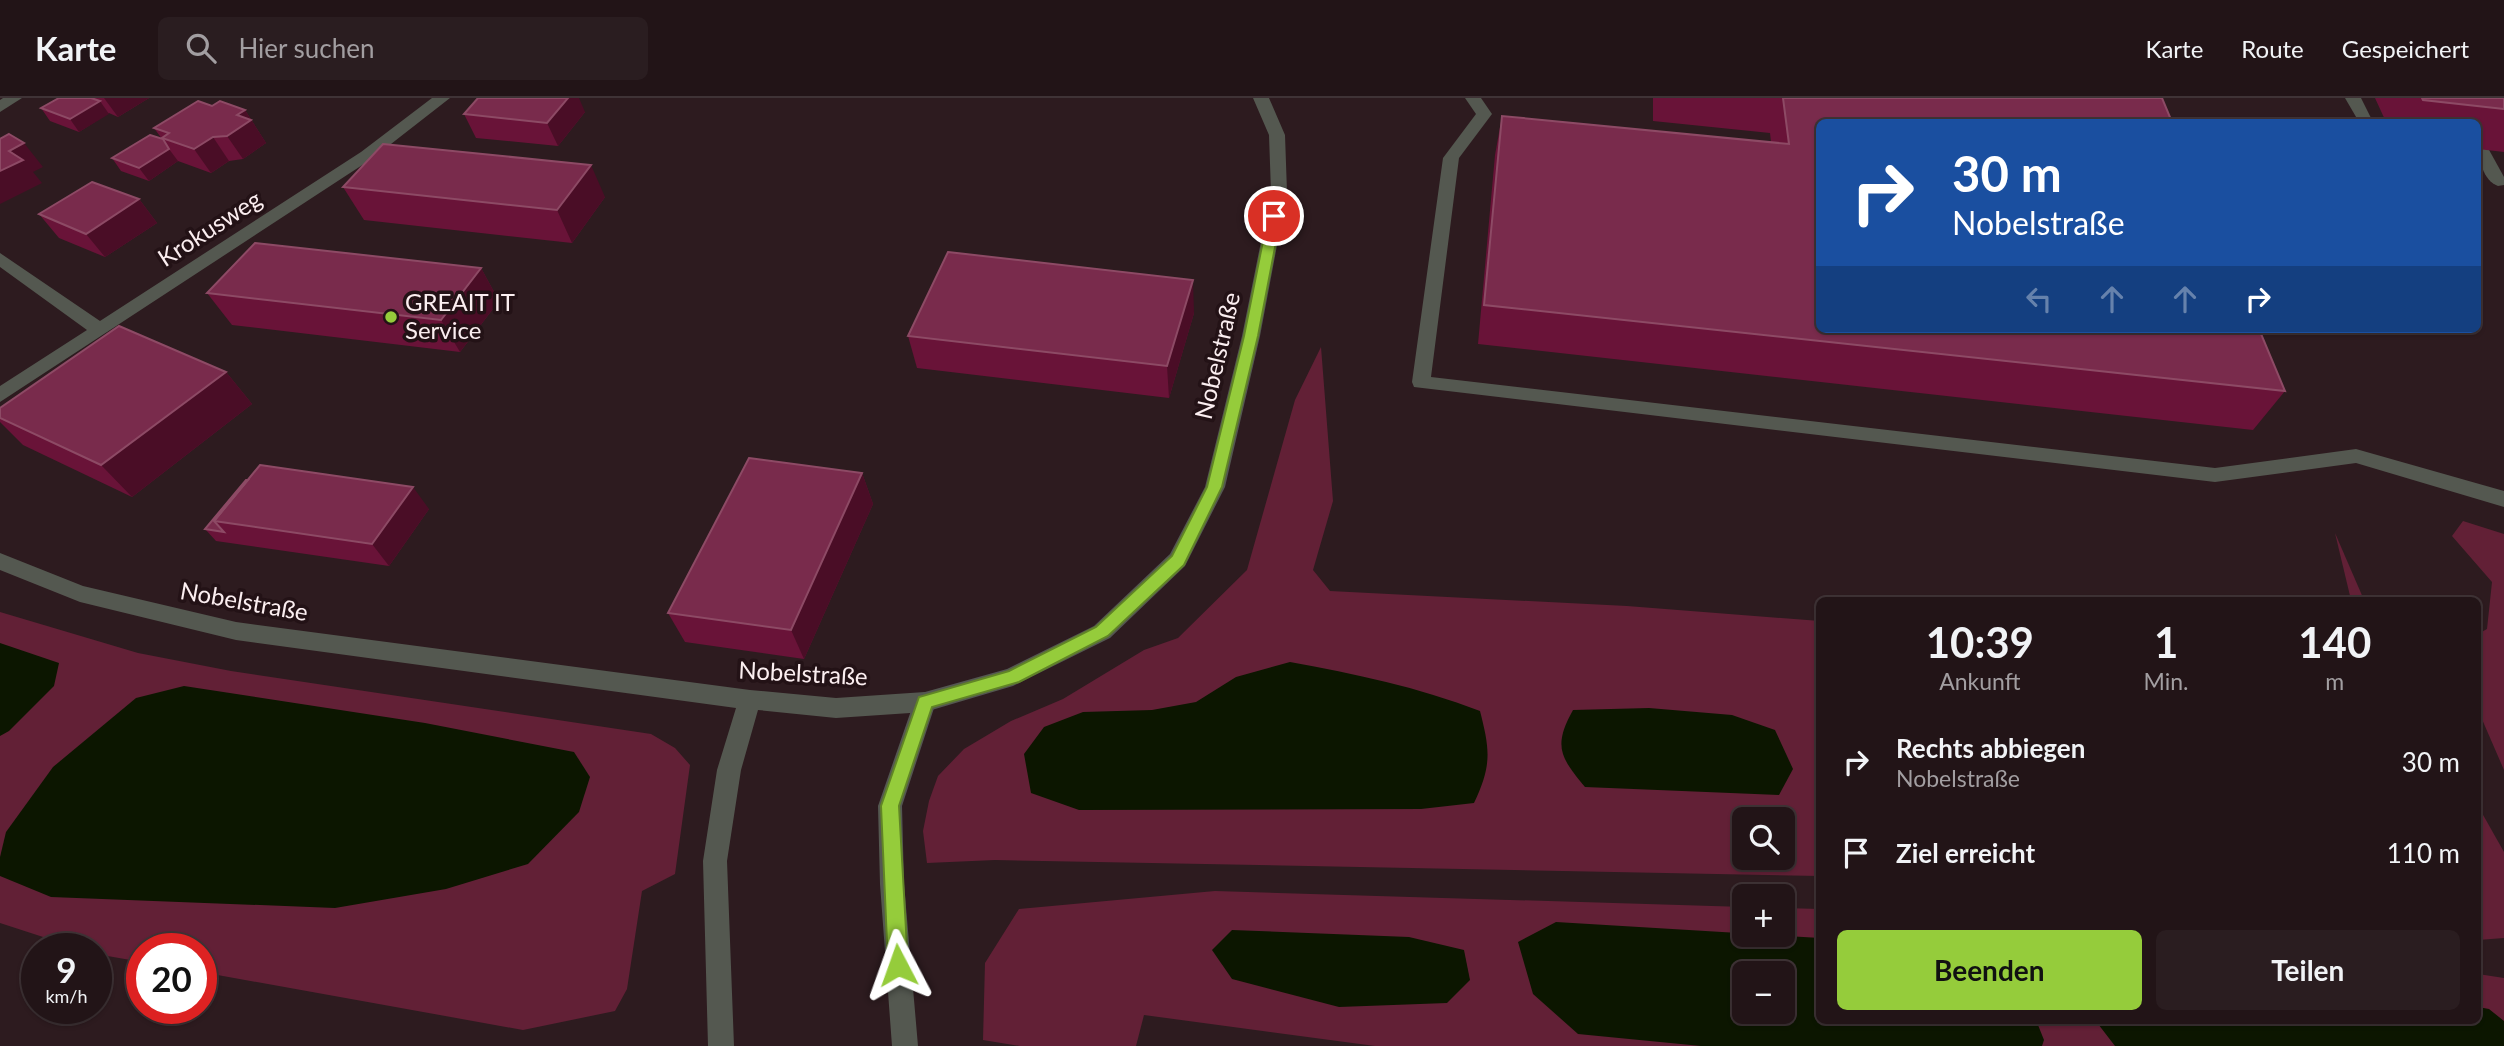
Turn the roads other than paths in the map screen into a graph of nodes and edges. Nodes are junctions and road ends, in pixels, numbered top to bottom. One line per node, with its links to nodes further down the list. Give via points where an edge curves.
1 (14, 98): 6 (street)
2 (442, 98): 12 (street, Krokusweg, via 367,155)
3 (1261, 98): 17 (street, Nobelstraße, via 1277,135 1279,192 1215,487 1178,560 1102,632 1013,677)
4 (1474, 98): 14 (street, via 1484,114 1451,158 1421,382 2215,475 2356,456)
5 (2353, 98): 7 (street)
6 (0, 107)
7 (2364, 119)
8 (2481, 150): 10 (street)
9 (2481, 178): 10 (street)
10 (2501, 181)
11 (0, 259): 12 (street)
12 (100, 330): 13 (street, Krokusweg)
13 (0, 395)
14 (2504, 499)
15 (0, 561): 16 (street, Nobelstraße, via 80,594 236,631)
16 (750, 700): 17 (street, Nobelstraße, via 835,708); 18 (street, via 729,770 715,861)
17 (925, 702): 19 (street, via 890,806)
18 (721, 1046)
19 (905, 1046)

